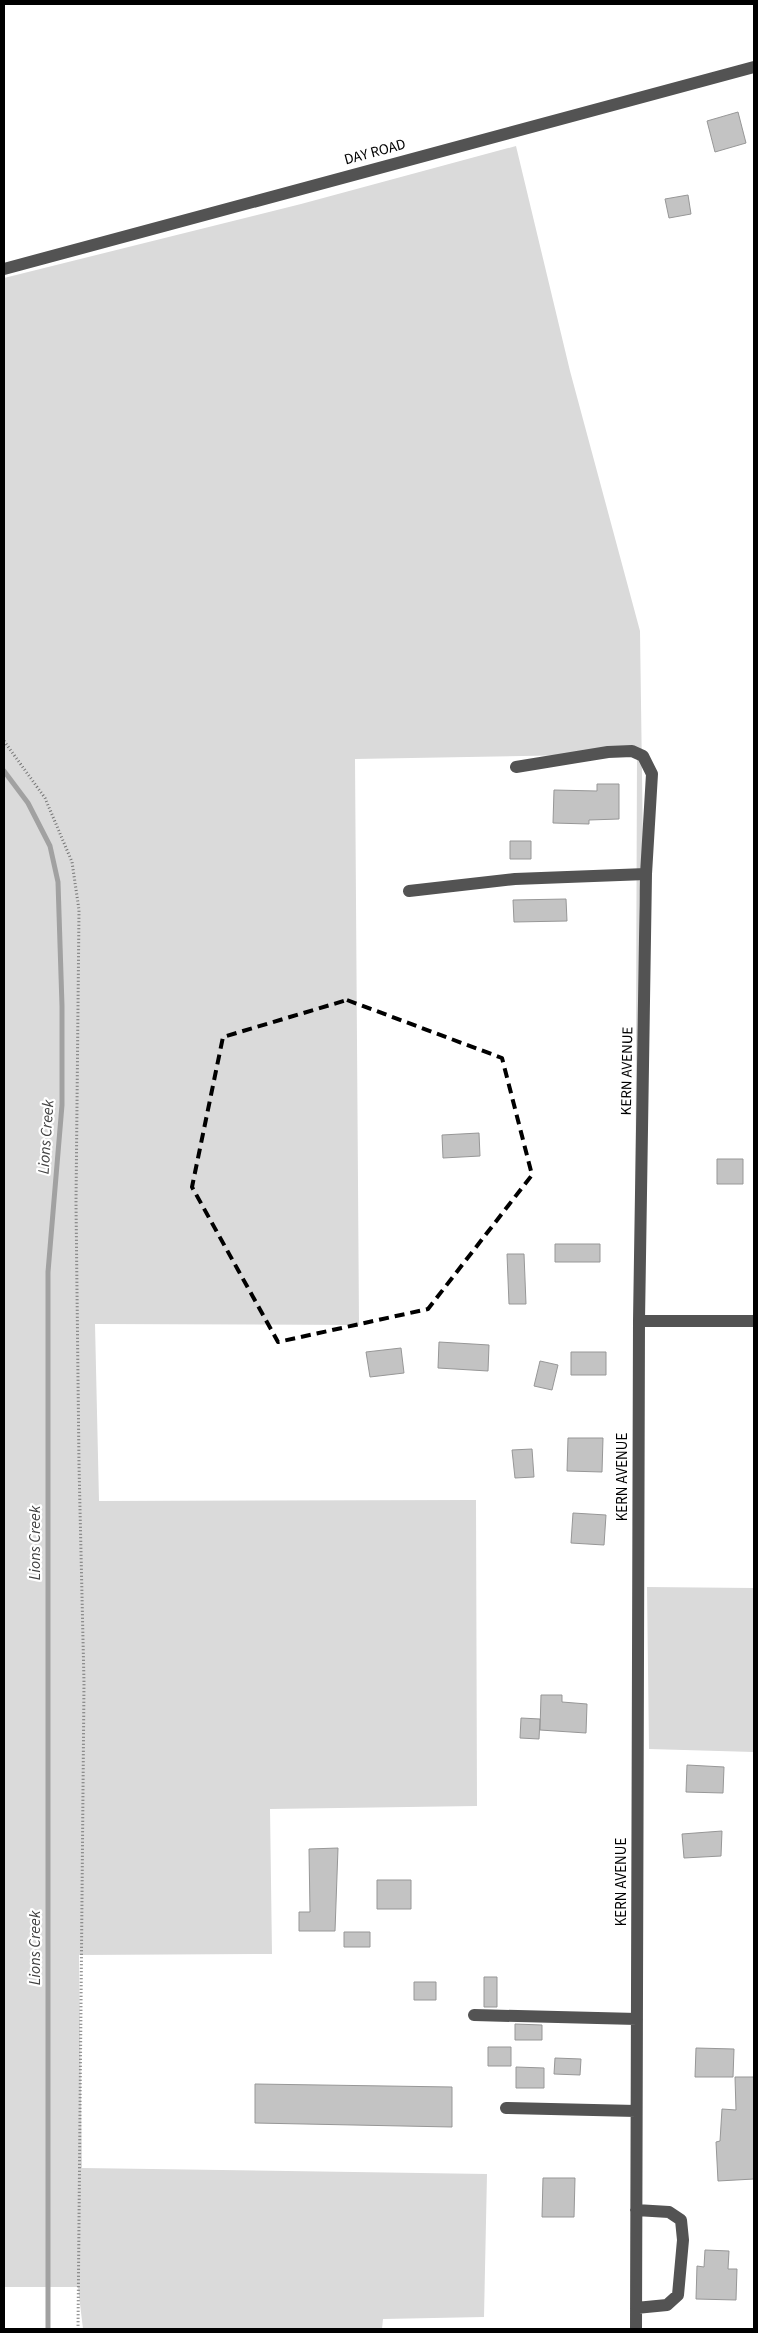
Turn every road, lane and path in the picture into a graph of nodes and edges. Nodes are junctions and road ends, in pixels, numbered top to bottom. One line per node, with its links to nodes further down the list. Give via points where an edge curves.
1 (754, 67): 2 (street, DAY ROAD)
2 (4, 269)
3 (4, 741): 15 (path, via 45,798 72,862 79,910 76,1212 84,1683)
4 (516, 767): 5 (street, KERN AVENUE, via 608,752 632,751 643,756 652,774)
5 (646, 874): 6 (street, via 515,879); 7 (street, KERN AVENUE)
6 (409, 891)
7 (639, 1321): 8 (street); 10 (street, KERN AVENUE)
8 (754, 1321)
9 (474, 2015): 10 (street)
10 (637, 2019): 12 (street, KERN AVENUE)
11 (506, 2108): 12 (street)
12 (636, 2111): 13 (street, KERN AVENUE)
13 (636, 2210): 14 (street, KERN AVENUE); 14 (street, via 668,2212 680,2220 683,2240 678,2295 666,2306)
14 (636, 2308): 16 (street, KERN AVENUE)
15 (78, 2329)
16 (636, 2329)

